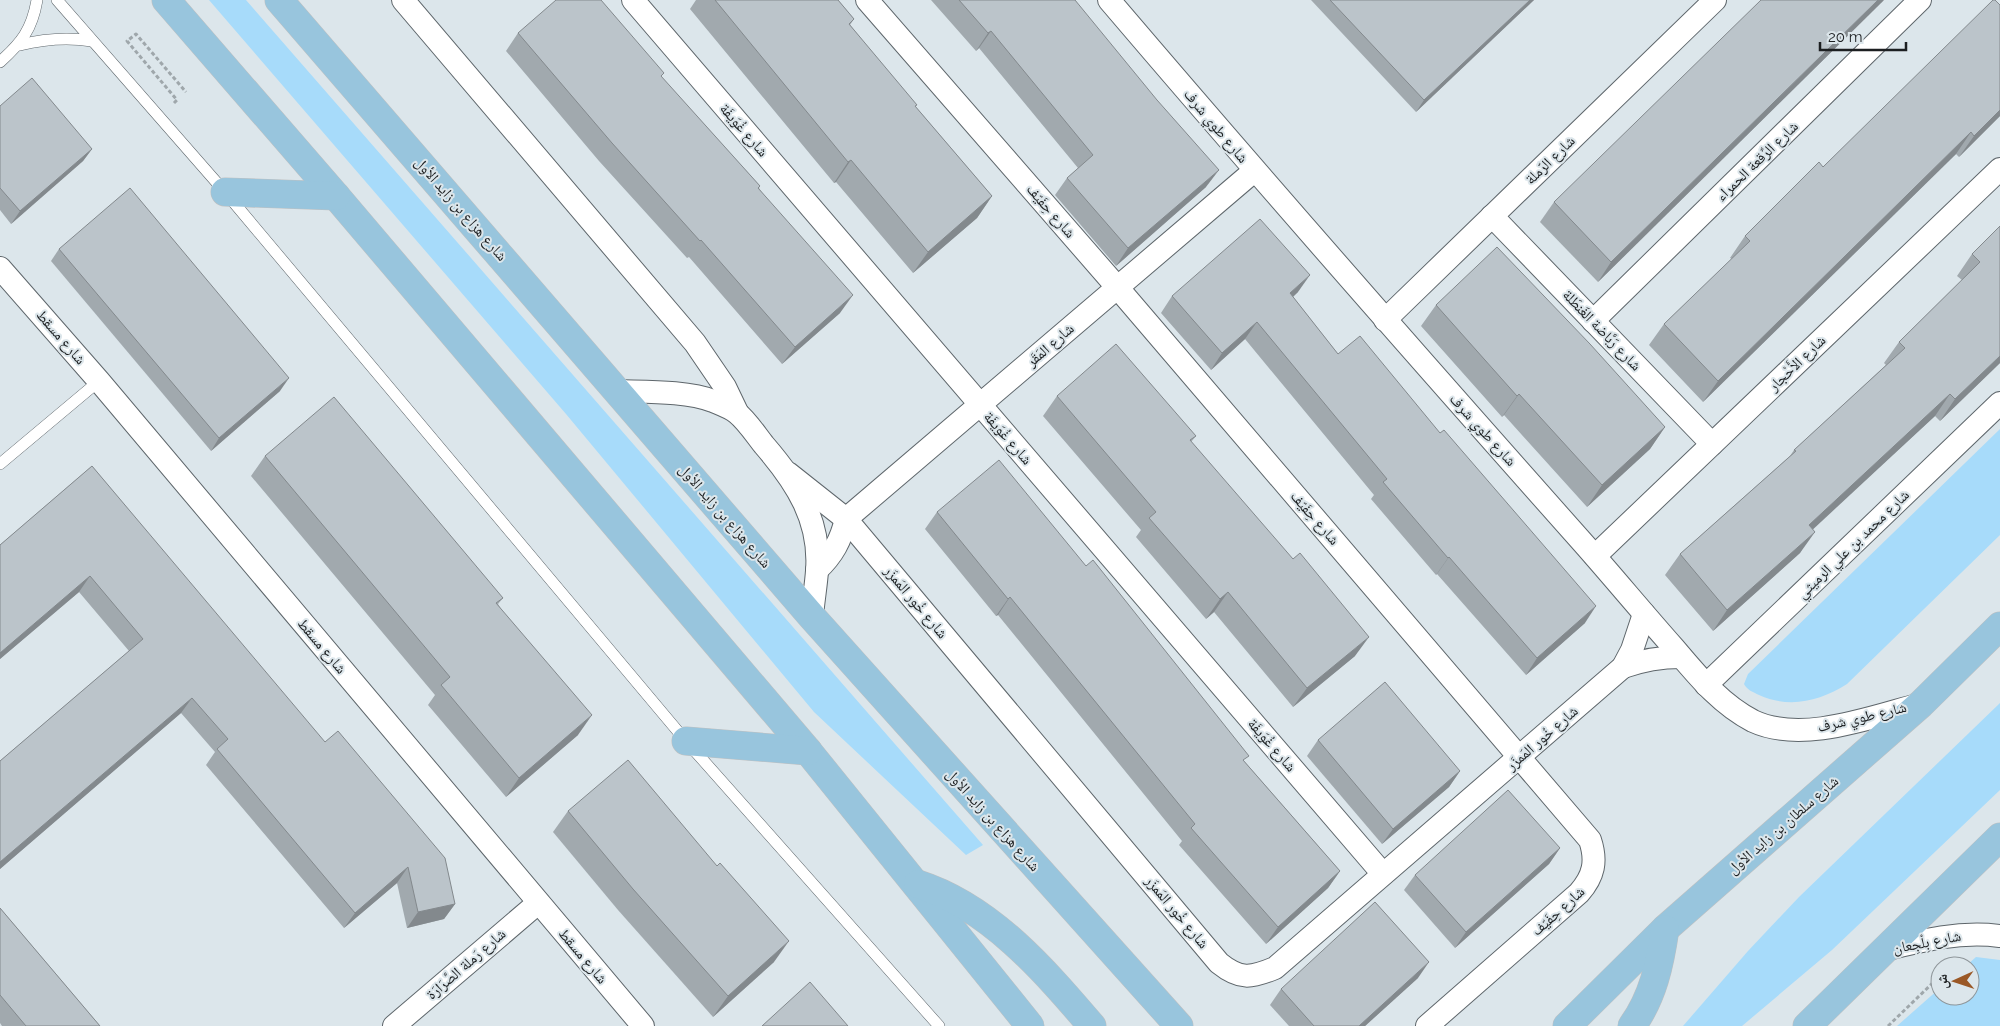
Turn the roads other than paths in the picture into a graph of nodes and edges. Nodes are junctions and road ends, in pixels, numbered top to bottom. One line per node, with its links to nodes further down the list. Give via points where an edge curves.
1 (37, 0): 12 (lane)
2 (57, 0): 11 (lane)
3 (166, 0): 17 (main road)
4 (279, 0): 24 (main road, شارع هزاع بن زايد الأول)
5 (403, 0): 27 (street, via 695,343 726,387)
6 (633, 0): 26 (street, شارع غُوَيفَة)
7 (866, 0): 20 (street, شارع حِفَيّف)
8 (1109, 0): 15 (street, شارع طوي شرف)
9 (1715, 0): 18 (street, شارع الرّملة)
10 (1920, 0): 22 (street, شارع الرِّقعة الحمراء)
11 (92, 41): 12 (lane, via 48,39); 16 (lane)
12 (20, 45): 13 (lane)
13 (0, 62)
14 (2000, 169): 28 (street, شارع الأَحْجار)
15 (1254, 171): 20 (street, شارع المَقَر); 21 (street, شارع طوي شرف)
16 (225, 192): 17 (main road); 41 (lane)
17 (336, 196): 42 (main road)
18 (1492, 216): 21 (street, شارع الرّملة); 22 (street, شارع رَبَّاضة الغَنطَلة)
19 (0, 268): 23 (street, شارع مسقط)
20 (1117, 287): 26 (street, شارع المَقَر); 43 (street, شارع حِفَيّف)
21 (1386, 320): 32 (street, شارع طوي شرف)
22 (1593, 321): 28 (street, شارع رَبَّاضة الغَنطَلة)
23 (99, 381): 29 (lane); 47 (street, شارع مسقط)
24 (618, 392): 27 (street, via 692,396 711,400); 35 (main road, شارع هزاع بن زايد الأول)
25 (2000, 403): 39 (street, شارع محمد بن علي الرميثي)
26 (980, 405): 31 (street, شارع المَقَر); 45 (street, شارع غُوَيفَة)
27 (737, 412): 30 (street)
28 (1712, 444): 32 (street, شارع الأَحْجار)
29 (0, 464)
30 (788, 473): 31 (street, شارع خُور المَمزَر); 33 (street, via 805,502 811,520)
31 (846, 519): 33 (street, via 836,547); 45 (street, شارع خُور المَمزَر, via 1219,963 1230,972 1243,976 1259,975 1275,968)
32 (1595, 556): 34 (street, شارع طوي شرف)
33 (817, 570): 35 (street)
34 (1644, 614): 37 (street, شارع طوي شرف); 38 (street, شارع خُور المَمزَر)
35 (812, 617): 56 (main road, شارع هزاع بن زايد الأول)
36 (2000, 626): 40 (main road, شارع سلطان بن زايد الأول)
37 (1682, 656): 38 (street, شارع خُور المَمزَر, via 1652,658); 39 (street, شارع طوي شرف)
38 (1623, 667): 43 (street, شارع خُور المَمزَر)
39 (1706, 685): 40 (street, شارع طوي شرف, via 1731,708 1755,722 1786,730 1832,726)
40 (1920, 704): 48 (main road, شارع سلطان بن زايد الأول)
41 (686, 741): 42 (main road); 53 (lane)
42 (808, 751): 46 (main road)
43 (1520, 757): 45 (street, شارع خُور المَمزَر); 57 (street, شارع حِفَيّف, via 1590,840 1595,853 1594,868 1580,893)
44 (2000, 836): 50 (main road)
45 (1383, 874)
46 (914, 882): 54 (main road); 55 (main road, via 967,907 1005,936 1052,979)
47 (538, 903): 51 (street, شارع رَملة الصَّرَارَة); 52 (street, شارع مسقط)
48 (1664, 929): 58 (main road, شارع سلطان بن زايد الأول); 59 (main road, via 1661,960 1652,990)
49 (2000, 936): 50 (street, شارع بِلْجِعان, via 1963,934)
50 (1884, 950): 60 (main road)
51 (394, 1026)
52 (643, 1026)
53 (939, 1026)
54 (1030, 1026)
55 (1092, 1026)
56 (1178, 1026)
57 (1427, 1026)
58 (1567, 1026)
59 (1632, 1026)
60 (1807, 1026)

